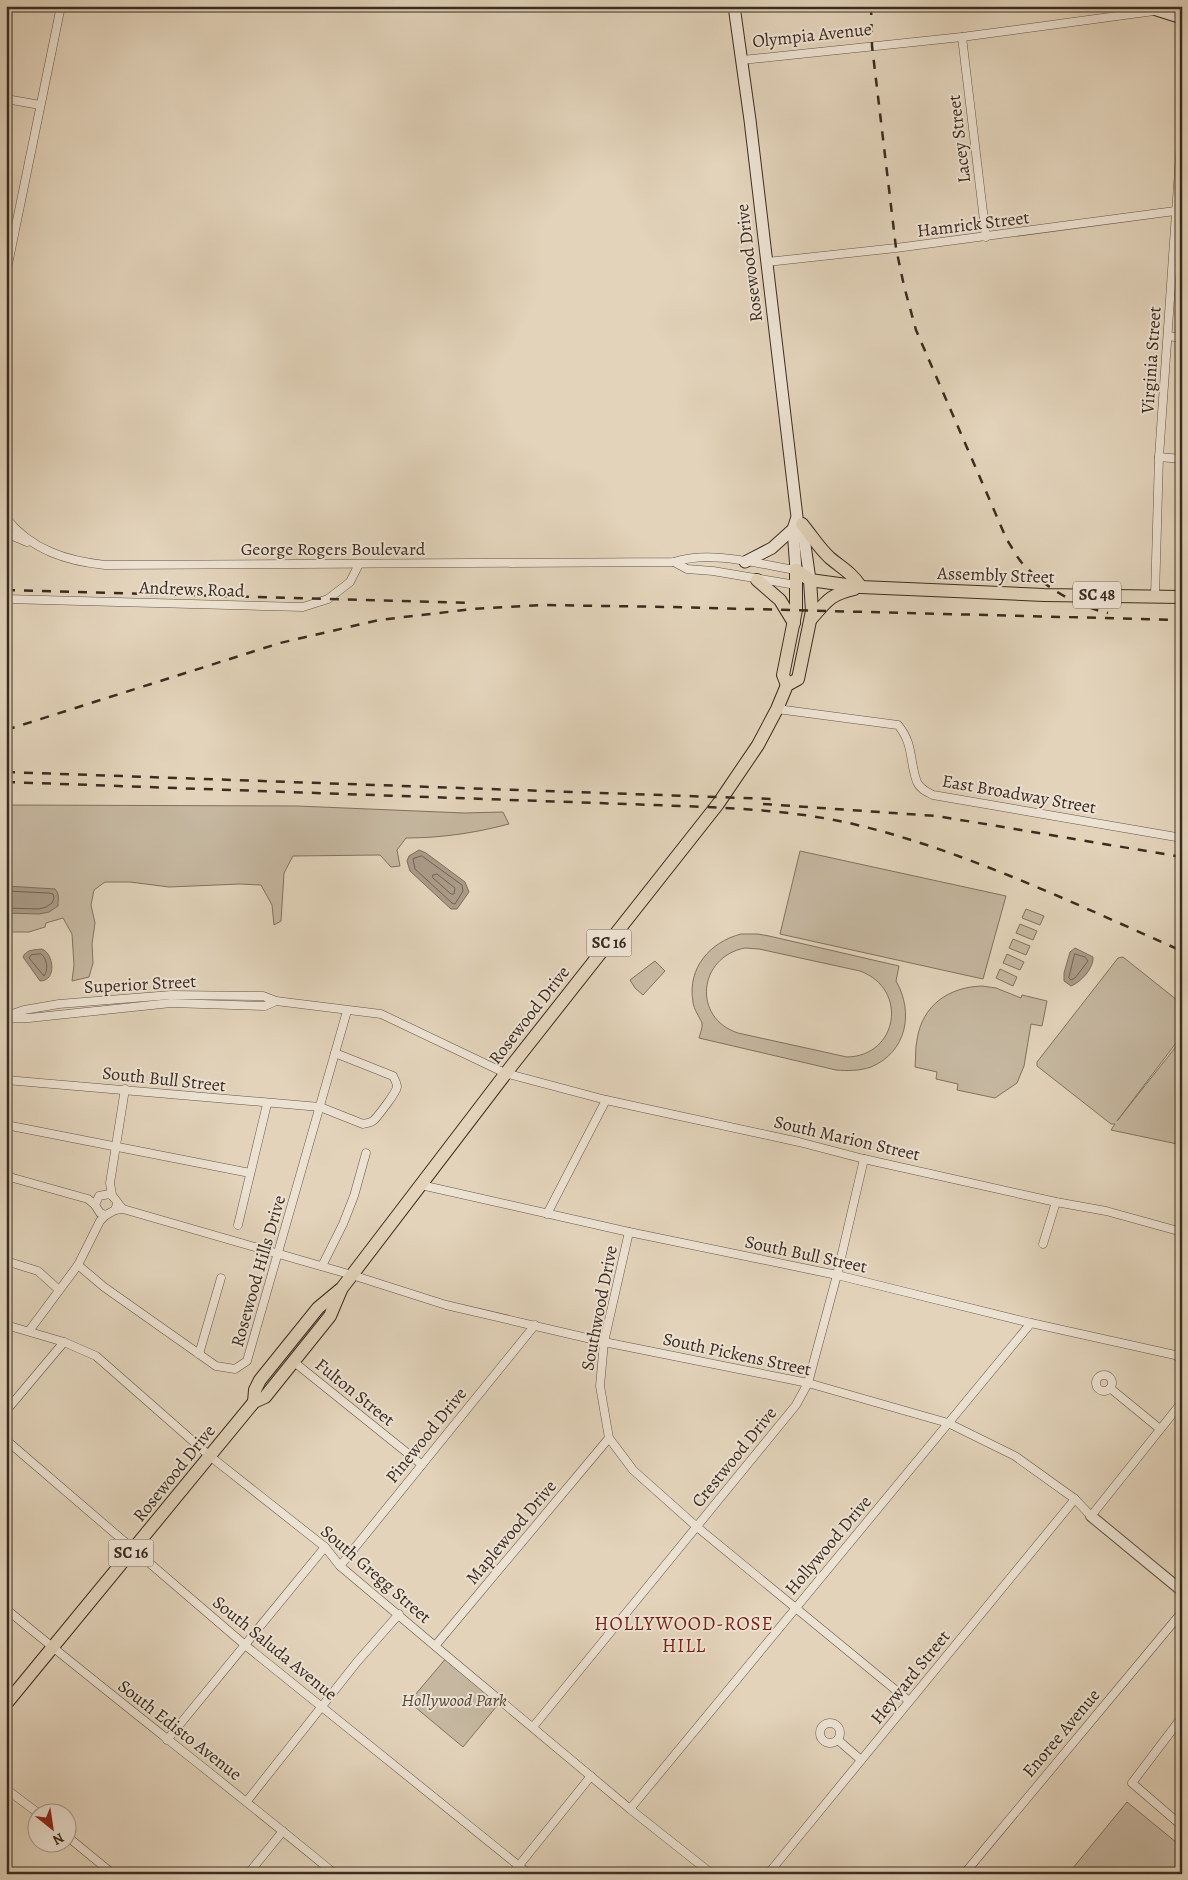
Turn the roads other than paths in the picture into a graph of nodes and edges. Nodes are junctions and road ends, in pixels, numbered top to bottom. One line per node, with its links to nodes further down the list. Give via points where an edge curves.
1 (61, 6): 10 (street)
2 (734, 6): 8 (main road, Rosewood Drive)
3 (1144, 6): 5 (main road)
4 (1182, 8): 5 (main road, Olympia Avenue)
5 (1155, 11): 6 (main road, Olympia Avenue); 7 (street, Olympia Avenue)
6 (1182, 18)
7 (962, 38): 8 (street, Olympia Avenue); 13 (street, Lacey Street)
8 (742, 60): 14 (main road, Rosewood Drive)
9 (6, 99): 10 (street)
10 (40, 105): 15 (street)
11 (1182, 127): 12 (street, Virginia Street)
12 (1178, 212): 13 (street, Hamrick Street); 16 (street, Virginia Street)
13 (986, 237): 14 (street, Hamrick Street)
14 (767, 262): 21 (main road, Rosewood Drive)
15 (6, 274)
16 (1168, 336): 17 (street); 18 (street, Virginia Street)
17 (1182, 338)
18 (1159, 457): 19 (street); 32 (street, Virginia Street)
19 (1182, 459)
20 (6, 518): 23 (street, George Rogers Boulevard)
21 (798, 523): 25 (main road, via 772,548); 27 (main road, Rosewood Drive); 29 (main road, Rosewood Drive / SC 16); 31 (main road, via 831,559 854,575)
22 (6, 533): 23 (street)
23 (45, 550): 26 (street, George Rogers Boulevard, via 70,560 105,565)
24 (674, 562): 25 (street, George Rogers Boulevard, via 709,557); 26 (street, George Rogers Boulevard); 28 (street, George Rogers Boulevard, via 687,569)
25 (745, 562): 27 (street, George Rogers Boulevard)
26 (359, 564): 34 (street, Andrews Road, via 350,582 328,599 303,607)
27 (796, 570): 29 (main road, Assembly Street); 30 (main road, Rosewood Drive)
28 (757, 580): 30 (street, George Rogers Boulevard); 36 (main road, via 780,600)
29 (810, 580): 30 (main road); 31 (main road, Assembly Street / SC 48); 35 (main road, Rosewood Drive / SC 16)
30 (796, 586): 36 (main road, Rosewood Drive / SC 16)
31 (861, 587): 32 (main road, Assembly Street / SC 48); 35 (main road, via 829,598)
32 (1155, 596): 33 (main road, Assembly Street / SC 48)
33 (1182, 596)
34 (6, 599)
35 (810, 620): 37 (main road, Rosewood Drive / SC 16, via 798,679)
36 (794, 623): 37 (main road, Rosewood Drive / SC 16, via 783,675)
37 (787, 685): 38 (main road, Rosewood Drive / SC 16)
38 (777, 709): 39 (street, East Broadway Street, via 898,725 910,744 918,783 932,795); 43 (main road, Rosewood Drive / SC 16, via 758,745 718,804)
39 (1182, 838)
40 (347, 1010): 41 (street, Superior Street, via 276,1001 263,996 171,995 59,1004 24,1010); 42 (street, Rosewood Hills Drive); 43 (street, Superior Street, via 381,1014)
41 (6, 1017)
42 (335, 1053): 48 (street, Rosewood Hills Drive); 48 (street, via 393,1076 396,1091 370,1123 363,1124)
43 (505, 1074): 46 (street, South Marion Street); 55 (main road, Rosewood Drive / SC 16)
44 (6, 1080): 45 (street, South Bull Street)
45 (125, 1089): 47 (street, South Bull Street); 50 (street)
46 (606, 1100): 52 (street, South Marion Street); 59 (street)
47 (267, 1104): 48 (street, South Bull Street); 53 (street)
48 (320, 1107): 65 (street, Rosewood Hills Drive)
49 (6, 1125): 50 (street)
50 (116, 1147): 53 (street); 56 (street, via 110,1186)
51 (366, 1153): 68 (street, via 354,1196)
52 (864, 1159): 57 (street, South Marion Street); 70 (street, Crestwood Drive)
53 (250, 1173): 61 (street)
54 (6, 1176): 56 (street, via 88,1199)
55 (421, 1185): 59 (street, South Bull Street); 69 (main road, Rosewood Drive / SC 16)
56 (102, 1198): 58 (street); 60 (street)
57 (1056, 1202): 63 (street, South Marion Street, via 1106,1211); 64 (street)
58 (118, 1208): 60 (street); 65 (street)
59 (547, 1214): 62 (street, South Bull Street)
60 (102, 1216): 67 (street)
61 (238, 1225)
62 (629, 1232): 70 (street, South Bull Street); 79 (street, Southwood Drive)
63 (1182, 1232)
64 (1043, 1244)
65 (278, 1253): 68 (street); 80 (street, Rosewood Hills Drive, via 247,1362 235,1369 226,1368 216,1366)
66 (6, 1261): 73 (street, via 38,1271)
67 (78, 1265): 73 (street); 80 (street, Rosewood Hills Drive)
68 (322, 1266): 69 (street)
69 (352, 1275): 72 (main road, Rosewood Drive / SC 16); 76 (street, South Pickens Street, via 446,1305)
70 (837, 1275): 74 (street, South Bull Street); 83 (street, Crestwood Drive)
71 (221, 1278): 80 (street)
72 (342, 1288): 82 (main road, Rosewood Drive / SC 16, via 330,1316); 85 (main road, Rosewood Drive / SC 16, via 318,1308 260,1380)
73 (59, 1290): 77 (street)
74 (1030, 1322): 81 (street, South Bull Street); 88 (street, Hollywood Drive)
75 (6, 1325): 77 (street, South Gregg Street)
76 (535, 1325): 79 (street, South Pickens Street); 93 (street, Pinewood Drive)
77 (29, 1331): 78 (street, South Gregg Street)
78 (64, 1342): 87 (street); 92 (street, South Gregg Street, via 96,1356)
79 (604, 1342): 83 (street, South Pickens Street); 90 (street, Southwood Drive, via 600,1386)
80 (198, 1354)
81 (1182, 1359)
82 (294, 1362): 85 (main road, Rosewood Drive / SC 16, via 265,1397); 93 (street, Fulton Street)
83 (808, 1383): 88 (street, South Pickens Street); 96 (street, Crestwood Drive, via 796,1405)
84 (1110, 1388): 89 (street)
85 (254, 1402): 92 (main road, Rosewood Drive / SC 16)
86 (1182, 1402): 89 (street)
87 (6, 1411)
88 (948, 1423): 94 (street, South Pickens Street, via 1015,1456); 101 (street, Hollywood Drive)
89 (1160, 1429): 95 (street)
90 (610, 1438): 96 (street, Southwood Drive, via 632,1470); 106 (street, Maplewood Drive)
91 (6, 1440): 98 (street, South Saluda Avenue)
92 (210, 1457): 97 (street, South Gregg Street); 98 (main road, Rosewood Drive / SC 16)
93 (421, 1464): 99 (street, Pinewood Drive)
94 (1074, 1499): 95 (street, South Pickens Street); 108 (street, Heyward Street)
95 (1091, 1516): 100 (street)
96 (697, 1527): 101 (street, Southwood Drive); 112 (street, Crestwood Drive)
97 (325, 1547): 99 (street, South Gregg Street); 105 (street)
98 (133, 1551): 105 (street, South Saluda Avenue); 107 (main road, Rosewood Drive / SC 16)
99 (340, 1566): 104 (street, South Gregg Street)
100 (1182, 1591)
101 (795, 1608): 108 (street, Southwood Drive); 120 (street, Hollywood Drive)
102 (6, 1609): 107 (street, South Edisto Avenue)
103 (1182, 1612): 132 (street, Enoree Avenue)
104 (399, 1614): 106 (street, South Gregg Street); 110 (street)
105 (245, 1645): 110 (street, South Saluda Avenue); 113 (street)
106 (435, 1646): 112 (street, South Gregg Street)
107 (53, 1648): 109 (main road, Rosewood Drive / SC 16); 113 (street, South Edisto Avenue)
108 (909, 1701): 115 (street, Heyward Street)
109 (6, 1704)
110 (322, 1706): 118 (street); 124 (street, South Saluda Avenue)
111 (1182, 1717): 121 (street, via 1132,1783)
112 (533, 1726): 116 (street, South Gregg Street)
113 (167, 1740): 118 (street, South Edisto Avenue)
114 (838, 1740): 115 (street)
115 (861, 1760): 131 (street, Heyward Street)
116 (591, 1776): 120 (street, South Gregg Street); 124 (street)
117 (6, 1789): 119 (street)
118 (247, 1801): 122 (street, South Edisto Avenue)
119 (28, 1806)
120 (630, 1809): 130 (street, South Gregg Street)
121 (1182, 1826)
122 (283, 1831): 126 (street); 127 (street, South Edisto Avenue)
123 (78, 1845): 125 (street)
124 (519, 1865): 128 (street); 129 (street, South Saluda Avenue)
125 (113, 1874)
126 (248, 1874)
127 (335, 1874)
128 (512, 1874)
129 (529, 1874)
130 (712, 1874)
131 (768, 1874)
132 (964, 1874)

